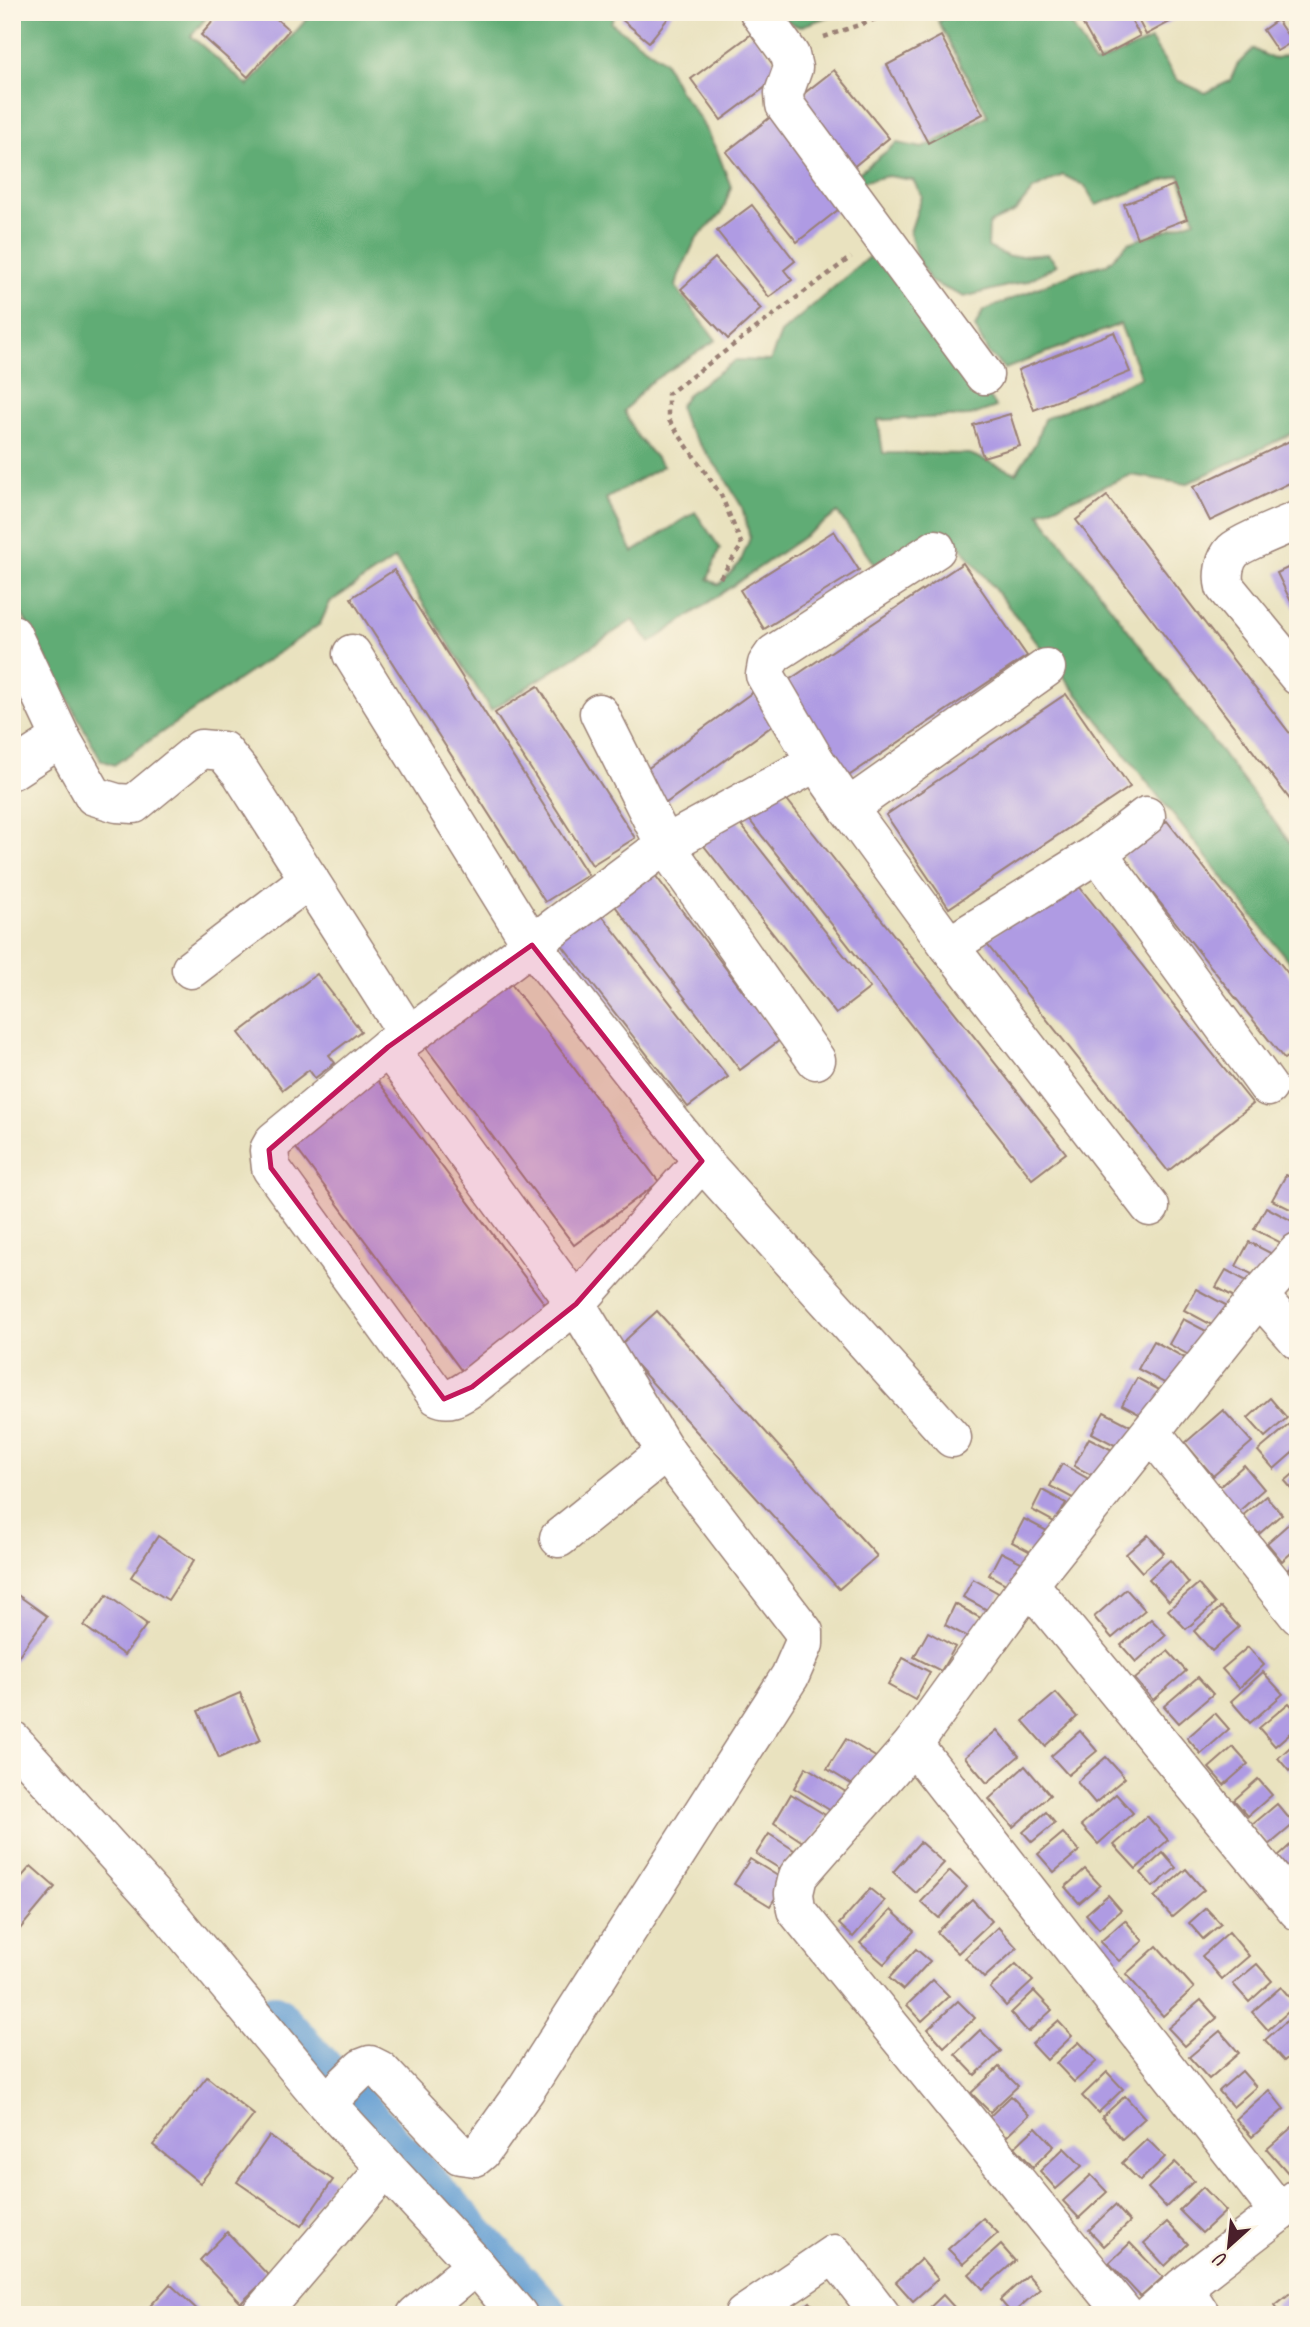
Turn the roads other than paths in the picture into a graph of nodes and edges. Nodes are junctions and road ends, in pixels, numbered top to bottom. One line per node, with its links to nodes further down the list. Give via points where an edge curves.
1 (759, 12): 2 (street, via 793,68 784,93 785,105)
2 (984, 375)
3 (1298, 520): 8 (street, via 1234,550 1223,579)
4 (936, 549): 11 (street, via 774,654 767,664 765,675)
5 (12, 634): 10 (street)
6 (352, 654): 18 (street)
7 (1046, 668): 13 (street)
8 (1298, 676)
9 (599, 713): 15 (street)
10 (61, 737): 12 (street); 17 (street, via 94,796 117,803 134,804 201,749 223,751)
11 (816, 762): 13 (street); 15 (street)
12 (12, 769)
13 (848, 808): 19 (street)
14 (1146, 816): 16 (street)
15 (665, 845): 18 (street); 22 (street)
16 (1098, 852): 19 (street); 23 (street)
17 (309, 879): 20 (street); 21 (street)
18 (532, 944): 21 (street); 24 (street)
19 (949, 946): 25 (street)
20 (191, 969)
21 (399, 1042): 28 (street); 28 (street, via 274,1141 269,1150 271,1168 437,1396 453,1398 472,1387)
22 (816, 1060)
23 (1268, 1087)
24 (702, 1161): 28 (street); 31 (street)
25 (1150, 1207)
26 (1298, 1252): 27 (street)
27 (1259, 1296): 29 (street); 30 (street)
28 (576, 1304): 32 (street)
29 (1298, 1340)
30 (1151, 1432): 34 (street); 35 (street)
31 (952, 1438)
32 (666, 1452): 33 (street); 39 (street, via 804,1632 800,1656 481,2152 475,2157 460,2155 380,2070 370,2065)
33 (559, 1538)
34 (1029, 1584): 37 (street); 38 (street)
35 (1298, 1615)
36 (12, 1740): 39 (street)
37 (913, 1744): 41 (street); 49 (street, via 798,1876 796,1910)
38 (1298, 1911)
39 (330, 2099): 40 (street)
40 (386, 2168): 42 (street); 44 (street)
41 (1288, 2205): 43 (street)
42 (476, 2265): 45 (street); 46 (street)
43 (1192, 2301): 50 (street)
44 (260, 2315)
45 (416, 2315)
46 (518, 2315)
47 (744, 2315): 48 (street, via 834,2254)
48 (881, 2315)
49 (1125, 2315)
50 (1151, 2315)

